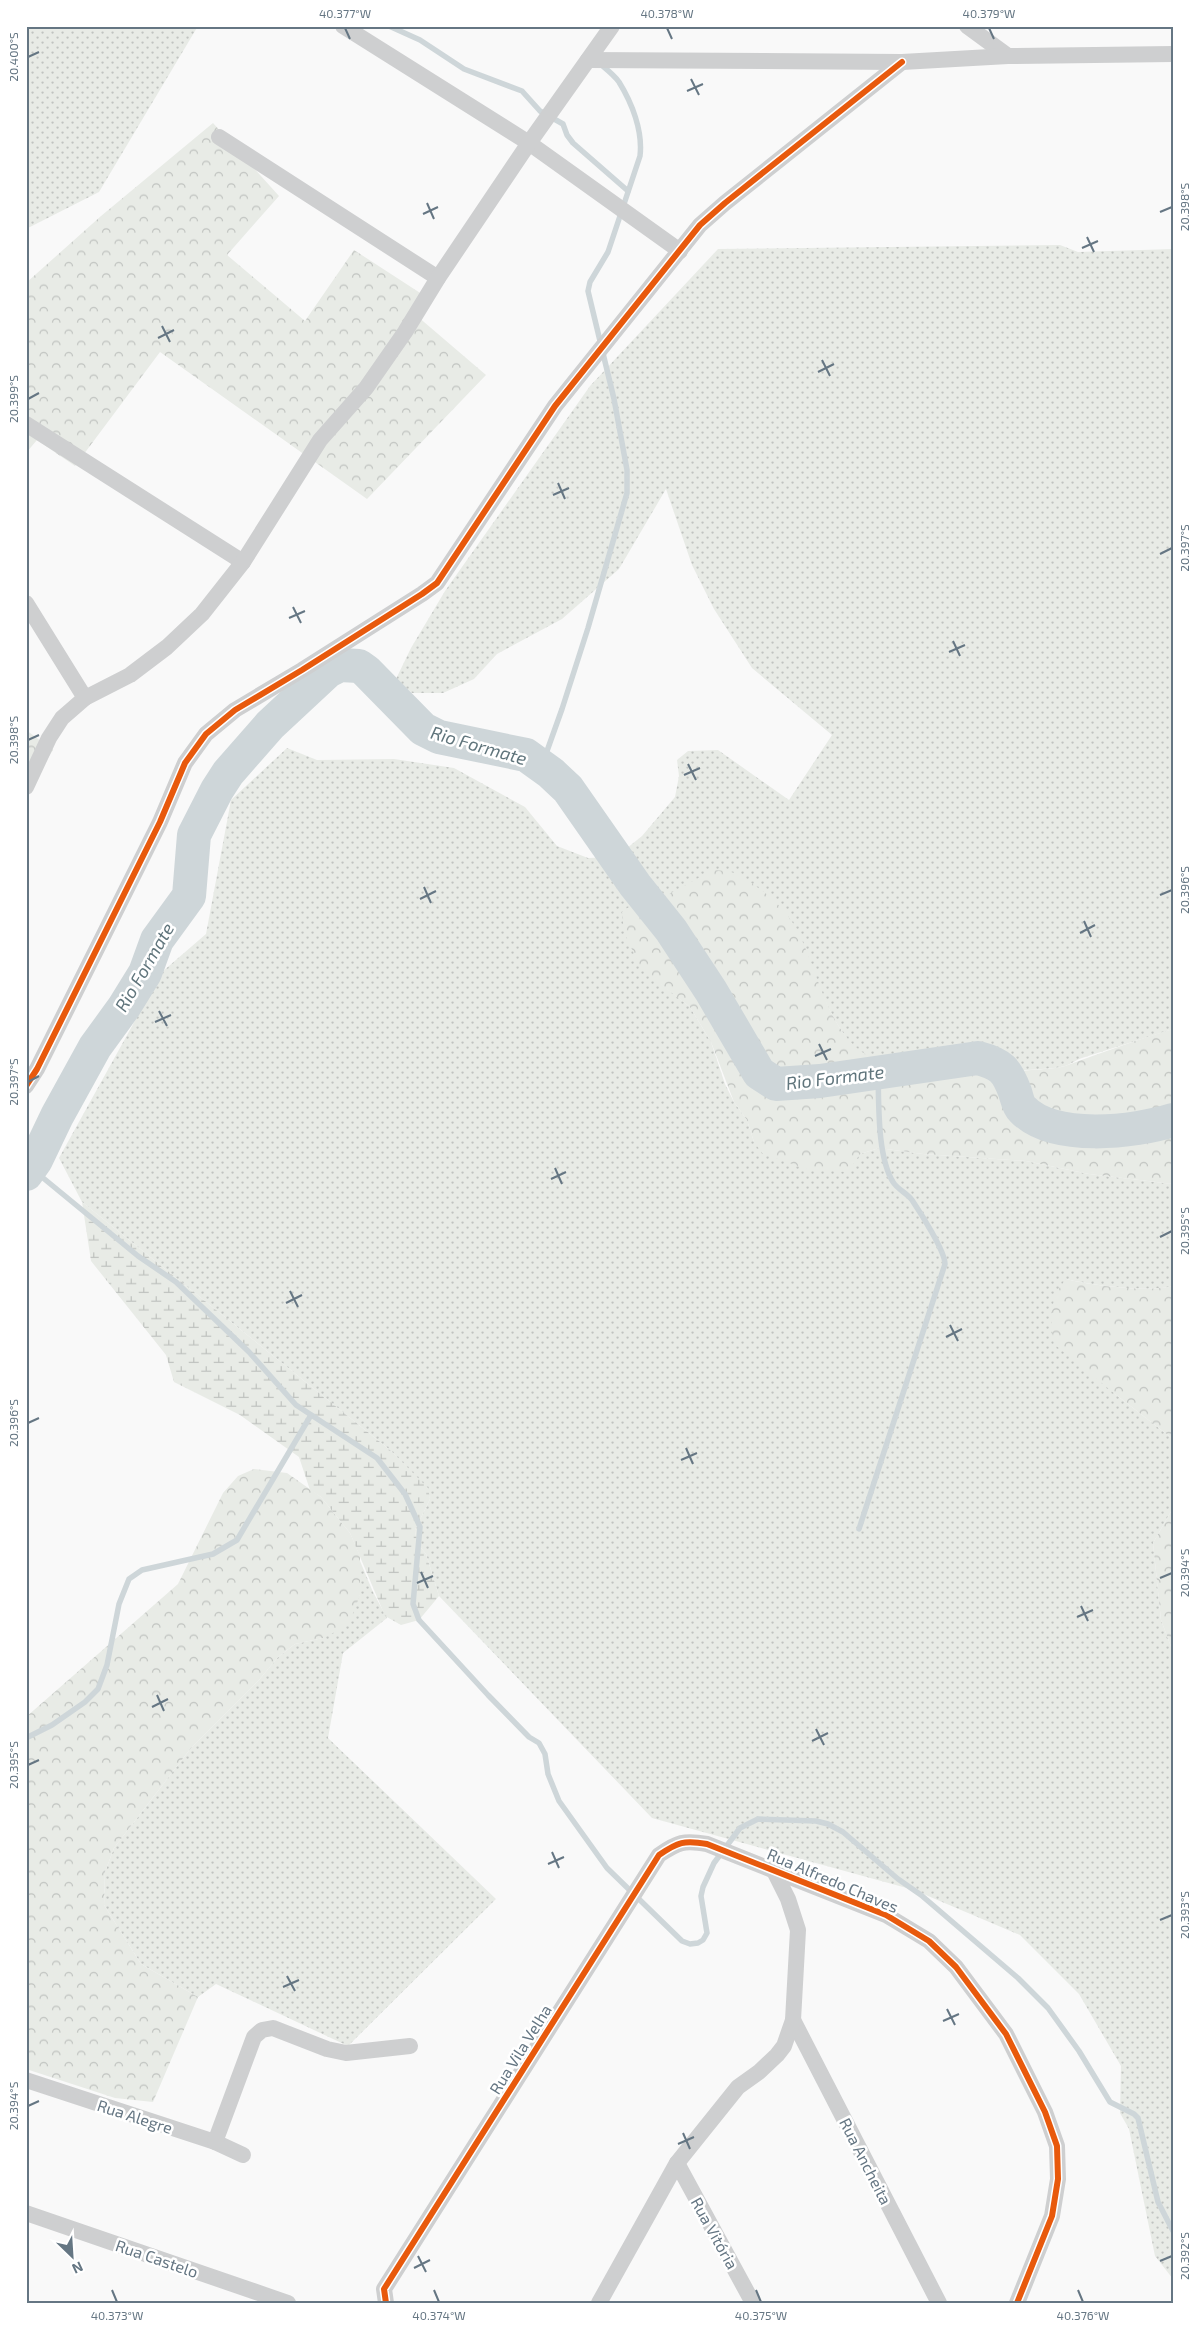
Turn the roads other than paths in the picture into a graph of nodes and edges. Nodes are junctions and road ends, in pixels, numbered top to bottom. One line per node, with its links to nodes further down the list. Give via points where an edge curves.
1 (343, 26): 9 (street)
2 (612, 26): 6 (street)
3 (968, 26): 5 (street)
4 (1173, 54): 5 (street)
5 (1008, 56): 7 (street)
6 (588, 60): 7 (street); 9 (street)
7 (902, 62): 10 (street, via 725,203 700,225)
8 (218, 137): 11 (street)
9 (529, 143): 10 (street); 11 (street)
10 (680, 251): 17 (street, via 555,406 437,583 235,710 195,747)
11 (438, 278): 13 (street, via 366,388 320,440)
12 (27, 426): 13 (street)
13 (243, 562): 15 (street, via 202,614 167,647 130,675)
14 (26, 603): 15 (street)
15 (85, 698): 16 (street, via 62,718)
16 (26, 787)
17 (26, 1086)
18 (707, 1844): 19 (street, Rua Alfredo Chaves); 28 (street, Rua Vila Velha, via 682,1842 659,1855 384,2289)
19 (773, 1869): 20 (street, via 788,1899 798,1930); 32 (street, Rua Alfredo Chaves, via 886,1915 929,1941 956,1967 1006,2034 1045,2112 1057,2146 1058,2179 1052,2216)
20 (792, 2020): 25 (street, via 784,2046 777,2055 738,2087); 31 (street, Rua Ancheita)
21 (410, 2046): 23 (street, via 346,2053 273,2028 262,2030 254,2037)
22 (26, 2080): 23 (street, Rua Alegre)
23 (215, 2142): 24 (street, Rua Alegre)
24 (243, 2155)
25 (676, 2163): 29 (street); 30 (street, Rua Vitória)
26 (26, 2213): 27 (street, Rua Castelo)
27 (288, 2303)
28 (386, 2303)
29 (598, 2303)
30 (753, 2303)
31 (939, 2303)
32 (1017, 2303)

